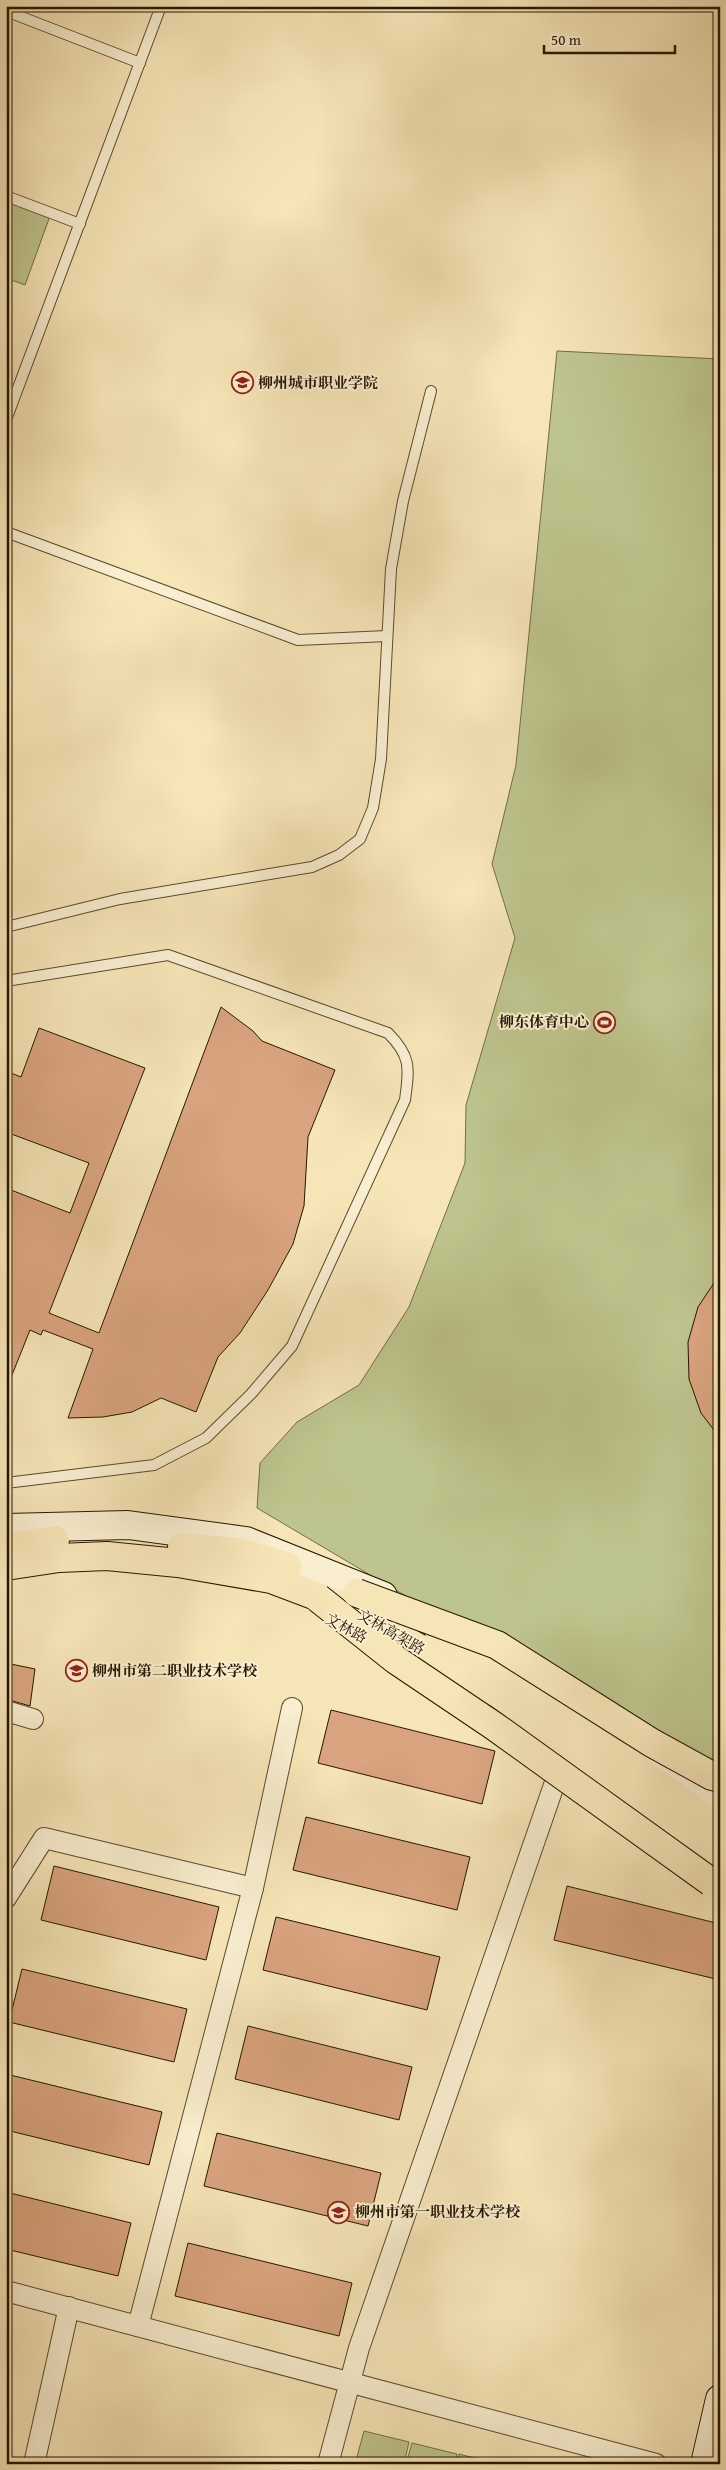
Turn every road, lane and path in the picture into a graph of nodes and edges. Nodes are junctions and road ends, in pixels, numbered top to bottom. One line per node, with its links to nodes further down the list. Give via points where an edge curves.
1 (161, 6): 3 (lane)
2 (6, 10): 3 (lane)
3 (140, 63): 5 (lane)
4 (6, 196): 5 (lane)
5 (80, 224): 7 (lane)
6 (431, 390): 9 (lane, via 403,501 391,569)
7 (6, 420)
8 (6, 532): 9 (lane, via 298,640)
9 (387, 636): 10 (lane, via 381,759 373,808 360,839 339,855 312,868 120,899)
10 (6, 927)
11 (6, 981): 12 (lane, via 168,955 388,1033 402,1047 409,1072 405,1100 292,1346 251,1394 206,1438 154,1465)
12 (6, 1483)
13 (6, 1528): 24 (main road, via 128,1525 246,1541 468,1634)
14 (6, 1547): 17 (highway, 文林高架路, via 67,1539 143,1542 237,1552 292,1568)
15 (6, 1566): 18 (highway, 文林高架路, via 59,1558 107,1556 178,1563 270,1580)
16 (6, 1572): 22 (main road, 文林路, via 144,1564 268,1586 481,1702)
17 (357, 1593): 23 (highway, bridge, via 497,1645 652,1743); 25 (highway, 文林高架路, bridge, via 437,1629 486,1660)
18 (318, 1598): 26 (highway, 文林高架路, via 353,1610 500,1695); 29 (highway, bridge, via 396,1660)
19 (292, 1708): 28 (street)
20 (6, 1710): 21 (street)
21 (33, 1719)
22 (563, 1760): 27 (main road, 文林路); 34 (street, via 359,2348)
23 (720, 1778)
24 (720, 1808)
25 (720, 1829)
26 (720, 1856)
27 (720, 1866)
28 (253, 1888): 30 (street, via 44,1838); 33 (street)
29 (720, 1888)
30 (6, 1898)
31 (6, 2290): 32 (street)
32 (69, 2307): 33 (street); 36 (street)
33 (138, 2326): 34 (street)
34 (350, 2382): 37 (street); 38 (street)
35 (720, 2399): 39 (main road)
36 (34, 2464)
37 (328, 2464)
38 (656, 2464)
39 (705, 2464)

